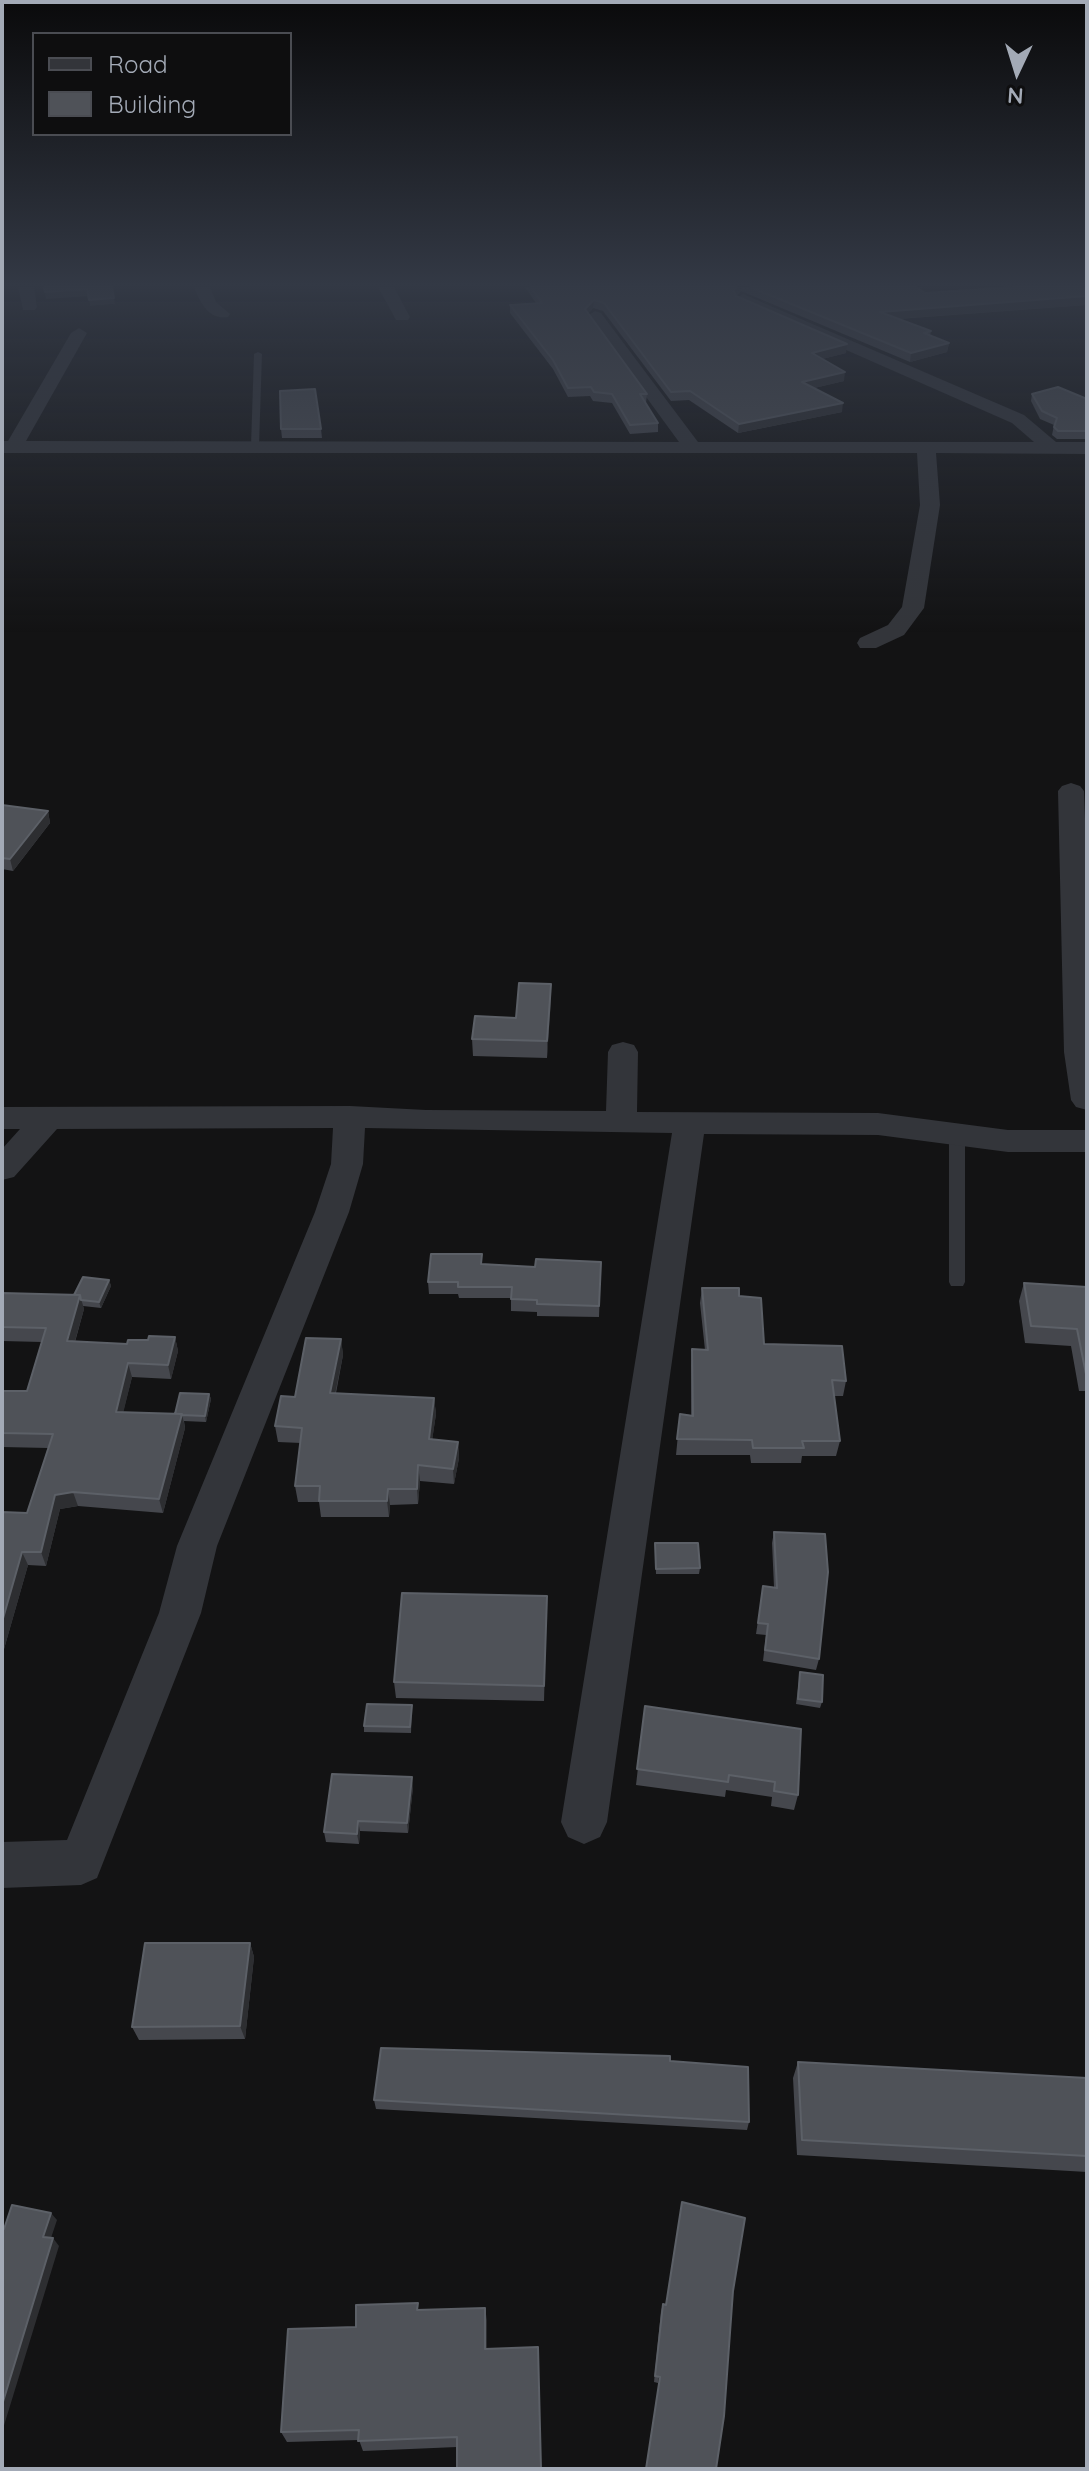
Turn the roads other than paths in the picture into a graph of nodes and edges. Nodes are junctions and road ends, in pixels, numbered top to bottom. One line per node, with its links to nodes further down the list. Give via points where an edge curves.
1 (36, 402): 6 (street)
2 (256, 402): 5 (lane)
3 (659, 402): 8 (street)
4 (980, 402): 9 (street, via 1018,419)
5 (255, 446): 6 (street); 8 (street)
6 (8, 447)
7 (926, 447): 8 (street); 9 (street); 11 (street, via 930,505 913,608 896,630)
8 (693, 448)
9 (1051, 448): 10 (street)
10 (1087, 448)
11 (868, 643)
12 (1071, 791): 14 (street, via 1079,1052)
13 (623, 1052): 18 (street)
14 (1087, 1100)
15 (350, 1117): 17 (street); 18 (street); 25 (street, via 347,1164 332,1212 197,1546 180,1613 81,1862)
16 (2, 1118): 17 (street)
17 (47, 1120): 22 (street)
18 (621, 1122): 19 (street)
19 (690, 1123): 20 (street, via 878,1124); 24 (street)
20 (957, 1135): 21 (street); 23 (lane)
21 (1087, 1141)
22 (2, 1169)
23 (957, 1282)
24 (584, 1822)
25 (2, 1865)

